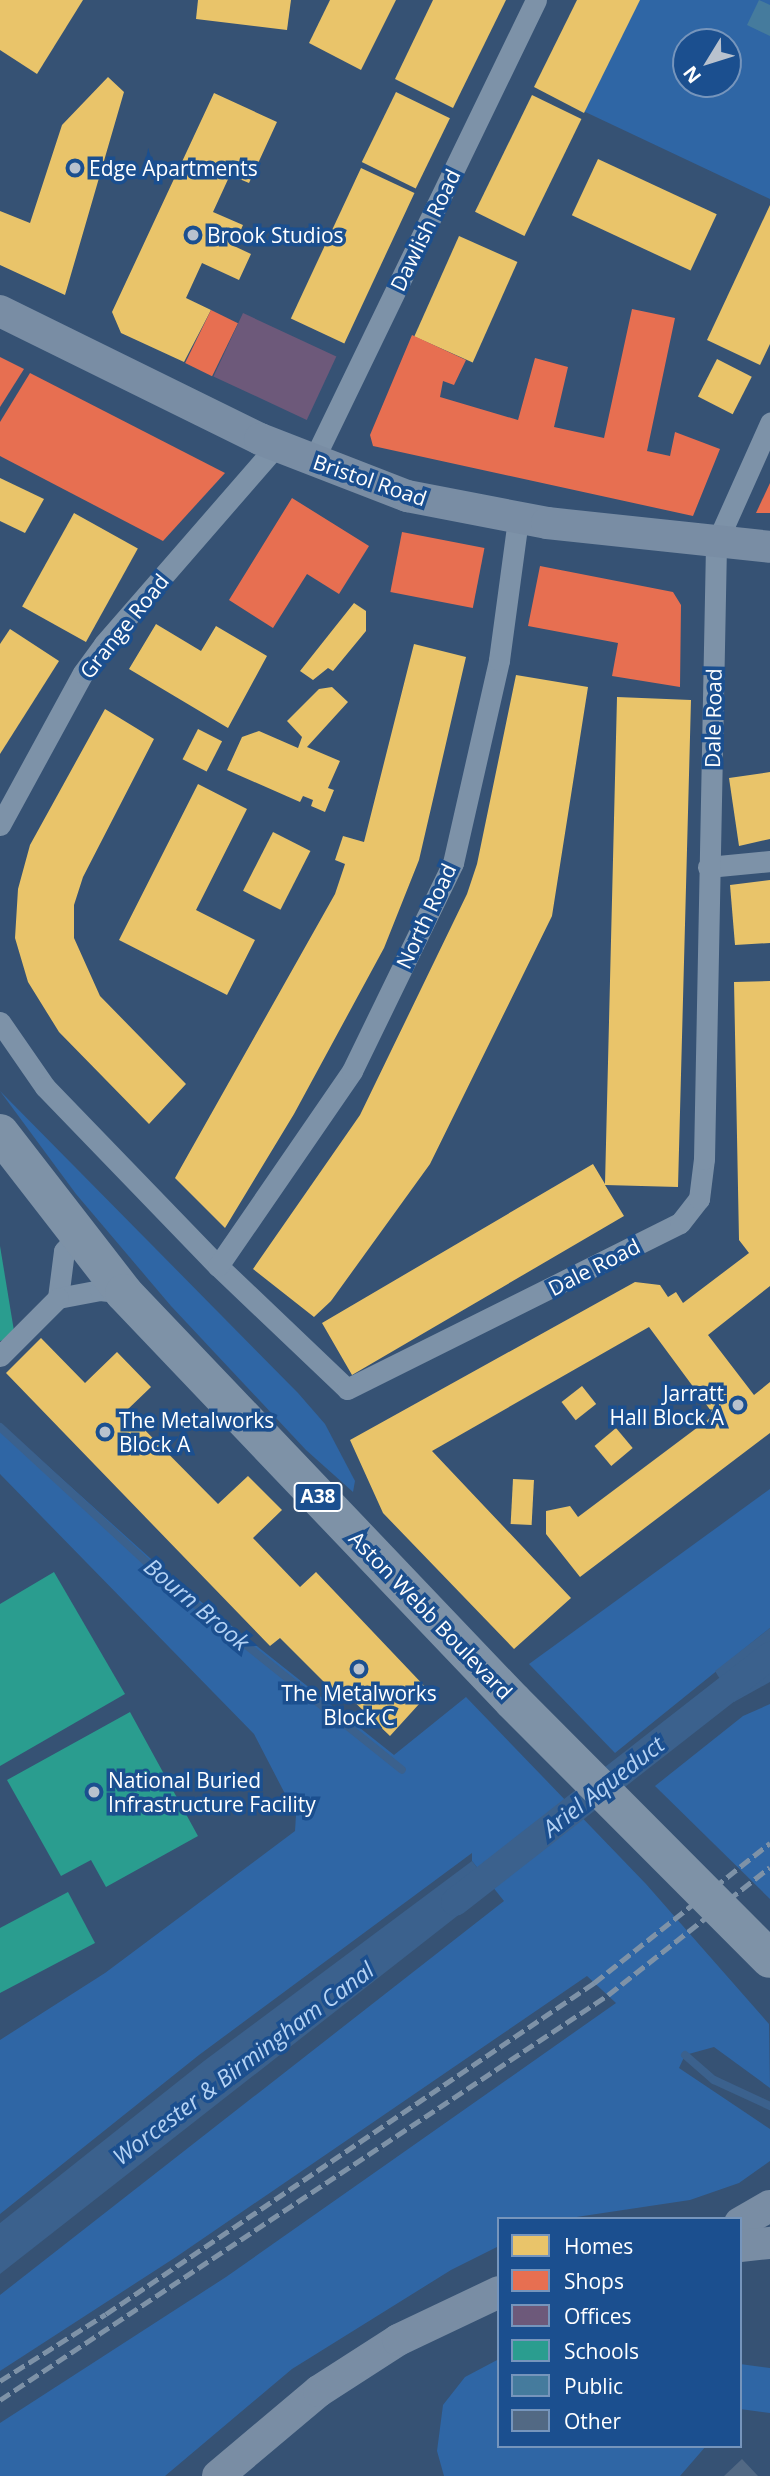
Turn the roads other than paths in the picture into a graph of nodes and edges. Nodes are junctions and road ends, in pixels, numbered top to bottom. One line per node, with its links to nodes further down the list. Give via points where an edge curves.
1 (536, 0): 5 (street, Dawlish Road)
2 (0, 311): 4 (main road, Bristol Road)
3 (770, 423): 7 (street)
4 (276, 446): 5 (main road, Bristol Road); 9 (street, Grange Road, via 96,655)
5 (313, 461): 6 (main road, Bristol Road, via 407,496)
6 (518, 519): 7 (main road, Bristol Road); 15 (street, North Road, via 499,660 453,863 352,1071)
7 (716, 544): 8 (main road, Bristol Road); 11 (street, Dale Road, via 712,604 716,708)
8 (770, 547)
9 (0, 825)
10 (770, 861): 11 (street)
11 (708, 867): 15 (street, Dale Road, via 704,1158 699,1199 680,1223 347,1389)
12 (0, 1022): 15 (street, Dale Road, via 45,1087)
13 (0, 1133): 14 (highway, Aston Webb Boulevard / A38)
14 (77, 1237): 16 (highway, Aston Webb Boulevard / A38); 17 (street, via 64,1251)
15 (218, 1266)
16 (124, 1293): 17 (street, via 100,1290); 19 (highway, Aston Webb Boulevard / A38, via 513,1700)
17 (58, 1298): 18 (street)
18 (0, 1356)
19 (769, 1957)
20 (770, 2206): 21 (main road)
21 (742, 2222)
22 (770, 2226): 23 (main road)
23 (742, 2233)
24 (770, 2244): 25 (main road)
25 (742, 2246)
26 (497, 2293): 27 (main road, via 398,2340 318,2391)
27 (218, 2476)

